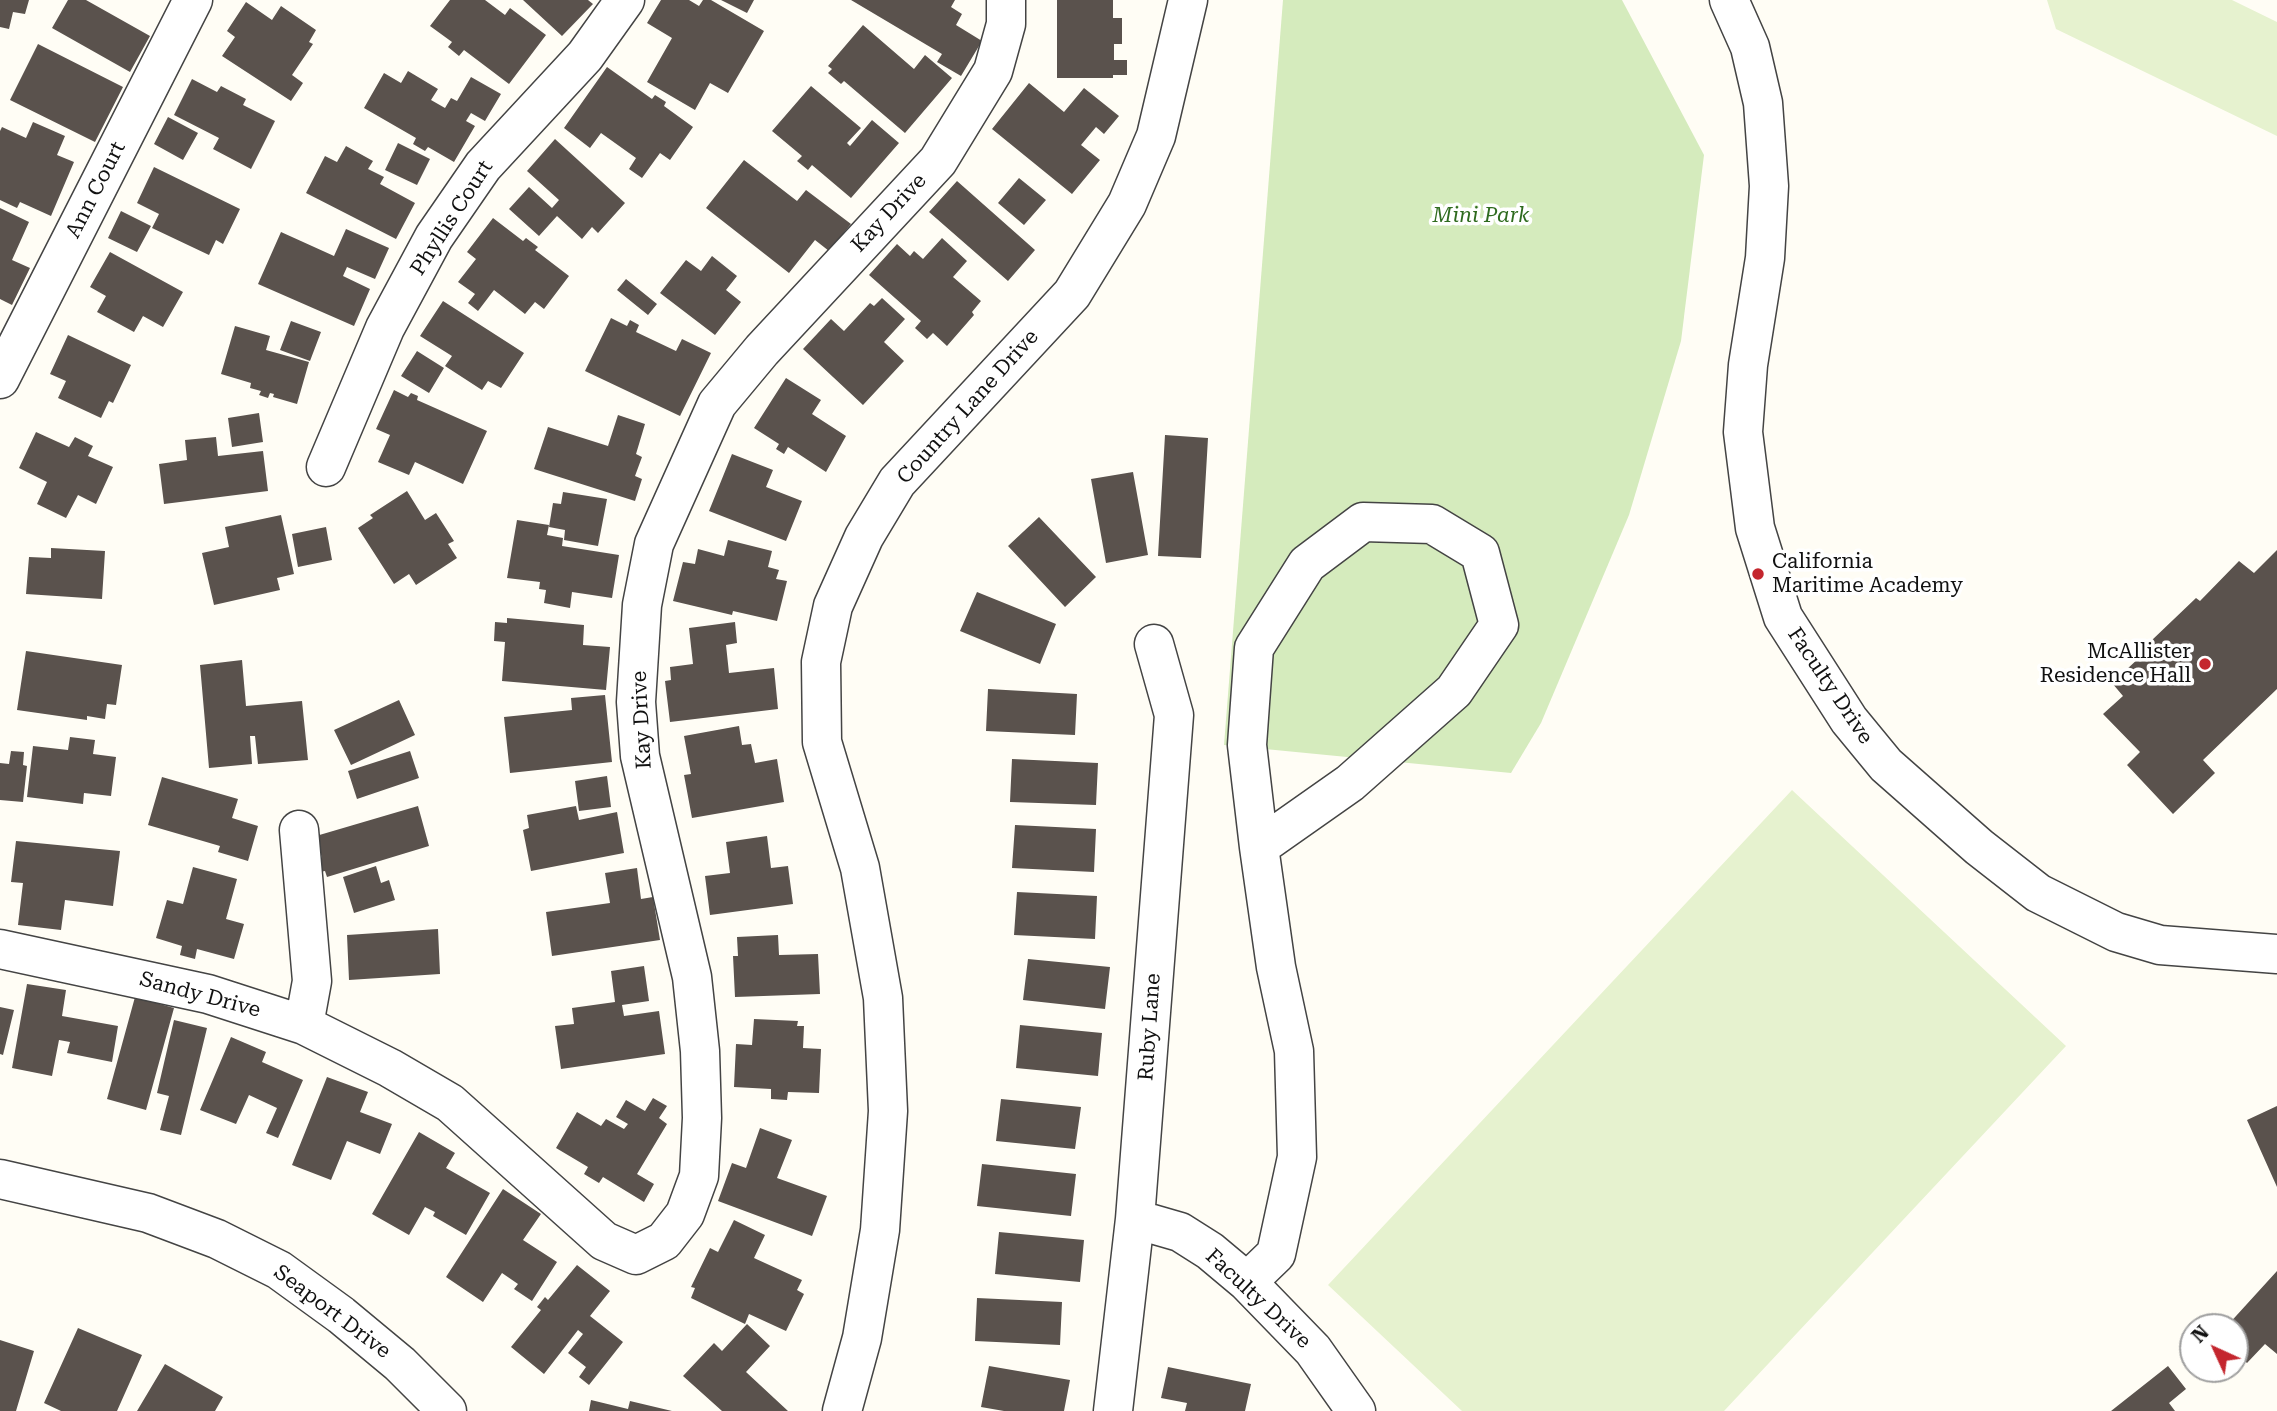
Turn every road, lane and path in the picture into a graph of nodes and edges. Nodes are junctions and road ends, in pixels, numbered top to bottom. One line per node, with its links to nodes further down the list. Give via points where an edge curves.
1 (193, 0): 6 (street, Ann Court)
2 (625, 0): 7 (street, Phyllis Court, via 585,56 483,166 434,237 385,328)
3 (1006, 0): 14 (street, Kay Drive, via 1006,24 993,71 938,161 717,404 654,544 642,605 636,702 640,756 692,977 700,1051 699,1176 685,1214 664,1241 636,1255 604,1241 450,1103)
4 (1188, 0): 19 (street, Country Lane Drive, via 1156,136 1127,204 1072,294 897,482 864,537 834,606 821,662 822,742 860,868 883,998 888,1111 880,1230 862,1339)
5 (1728, 0): 12 (street, Faculty Drive, via 1750,47 1763,103 1769,186 1765,258 1743,432 1755,528 1783,617 1849,720 1886,765 2038,893 2116,932 2160,945)
6 (0, 379)
7 (326, 467)
8 (1154, 644): 16 (street, Ruby Lane, via 1174,715)
9 (299, 831): 13 (street, via 312,981)
10 (1259, 847): 10 (street, via 1247,745 1254,648 1307,564 1363,522 1432,524 1480,553 1499,625 1454,691 1350,783); 17 (street, via 1276,967 1294,1051 1297,1157 1276,1254)
11 (0, 949): 13 (street, Sandy Drive, via 208,994)
12 (2277, 954)
13 (304, 1025): 14 (street, Sandy Drive)
14 (390, 1068)
15 (0, 1179): 18 (street, Seaport Drive, via 148,1213 217,1239 279,1270 400,1364)
16 (1135, 1219): 17 (street, Faculty Drive, via 1180,1232); 20 (street, Ruby Lane)
17 (1247, 1282): 21 (street, Faculty Drive, via 1313,1350)
18 (447, 1411)
19 (842, 1411)
20 (1113, 1411)
21 (1356, 1411)

